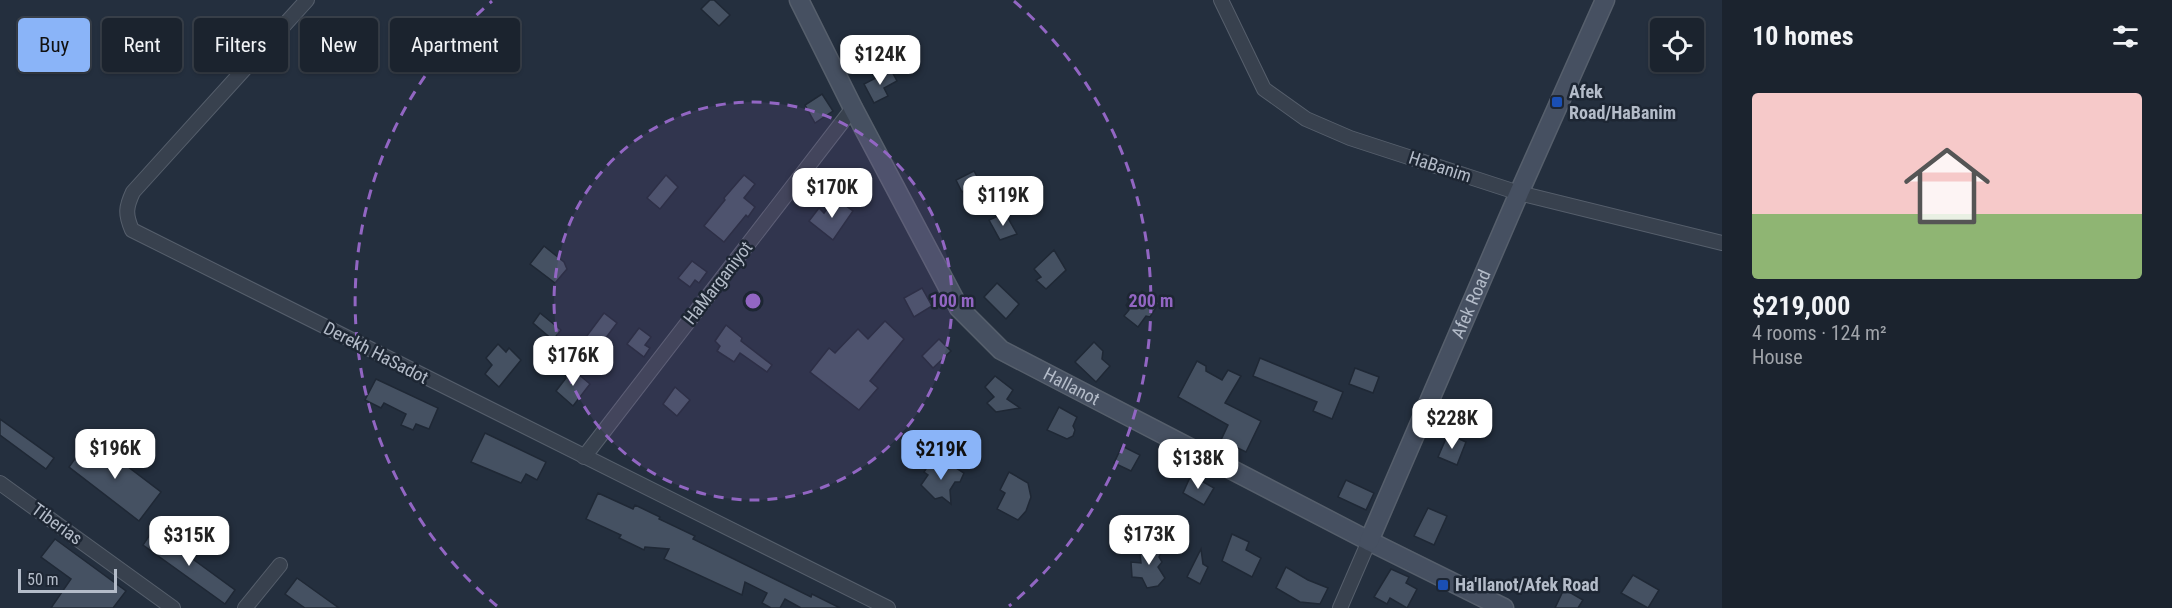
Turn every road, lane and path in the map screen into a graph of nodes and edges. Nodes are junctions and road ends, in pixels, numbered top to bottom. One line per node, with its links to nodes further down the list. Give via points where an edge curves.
1 (307, 0): 8 (street, Derekh HaSadot, via 134,192 126,206 132,230)
2 (799, 0): 5 (main road, HaIlanot)
3 (1221, 0): 6 (street, HaBanim, via 1264,89 1306,119 1350,138)
4 (1605, 0): 6 (main road, Afek Road)
5 (853, 108): 8 (street, HaMarganiyot); 10 (main road, HaIlanot, via 959,308 1001,350)
6 (1519, 193): 7 (street, HaBanim); 10 (main road, Afek Road)
7 (1722, 243)
8 (584, 458): 14 (street, Derekh HaSadot)
9 (0, 483): 12 (street, Tiberias)
10 (1369, 541): 15 (street, Afek Road); 16 (main road, HaIlanot)
11 (280, 565): 13 (street)
12 (173, 608)
13 (245, 608)
14 (888, 608)
15 (1340, 608)
16 (1504, 608)

